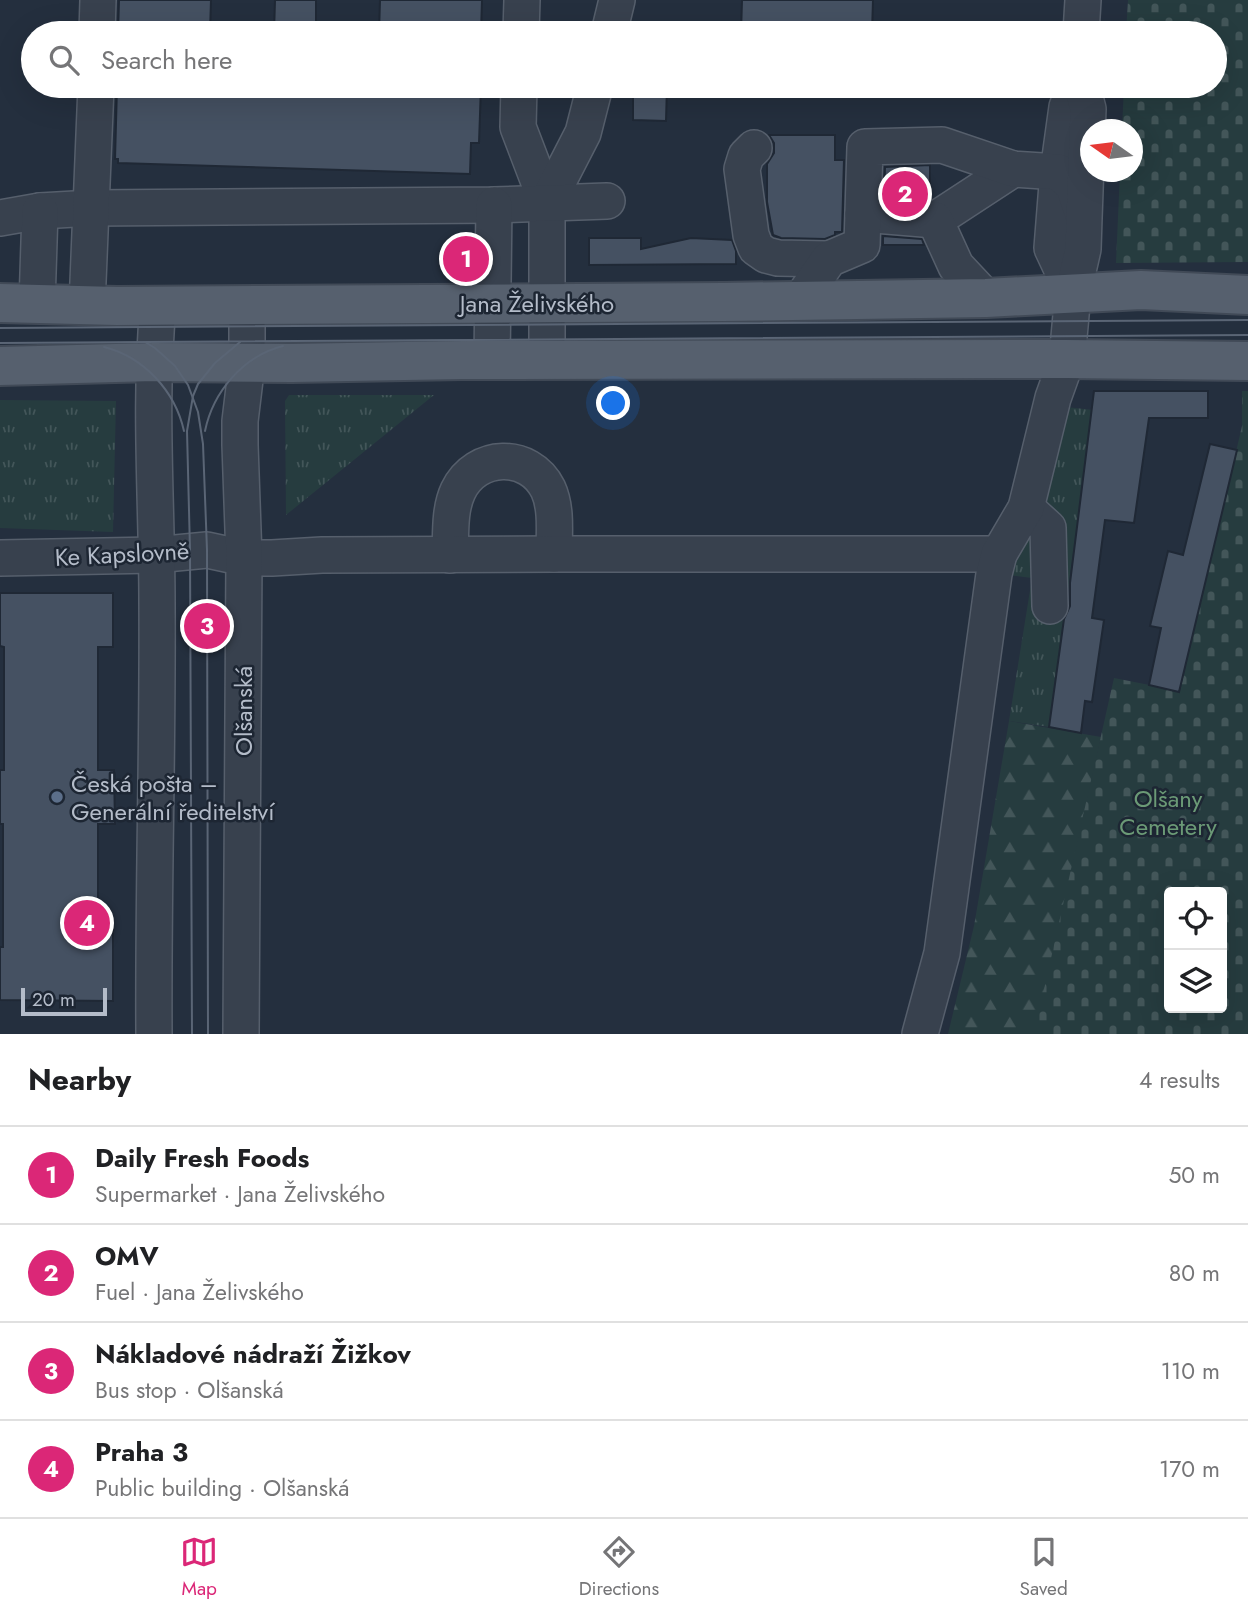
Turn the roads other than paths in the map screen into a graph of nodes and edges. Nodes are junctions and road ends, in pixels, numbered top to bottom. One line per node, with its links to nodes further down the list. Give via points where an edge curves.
1 (98, 0): 5 (street)
2 (522, 0): 6 (street)
3 (617, 0): 7 (street)
4 (1083, 0): 8 (street)
5 (97, 21)
6 (521, 21)
7 (612, 21)
8 (1082, 21)
9 (96, 98): 20 (street)
10 (519, 98): 18 (street, via 518,127)
11 (593, 98): 18 (street, via 583,133)
12 (1070, 98): 16 (street)
13 (1085, 98): 24 (street)
14 (754, 148): 26 (street, via 742,169 756,248 778,258)
15 (1013, 169): 16 (street); 22 (street, via 942,145 850,147); 25 (street)
16 (1058, 172): 24 (street, via 1073,185); 27 (street, via 1052,248)
17 (607, 201): 18 (street)
18 (547, 203): 19 (street); 33 (street)
19 (494, 205): 20 (street); 32 (street)
20 (92, 208): 21 (street); 36 (street)
21 (40, 211): 23 (street); 34 (street)
22 (863, 214): 25 (street); 26 (street, via 862,245)
23 (0, 218)
24 (1084, 218): 27 (street, via 1083,249)
25 (935, 220): 29 (street, via 956,267)
26 (829, 259): 30 (street)
27 (1073, 293): 28 (main road, Jana Želivského, via 1141,290); 29 (main road, Jana Želivského); 38 (street)
28 (1248, 295)
29 (986, 298): 30 (main road, Jana Želivského)
30 (800, 301): 33 (main road, Jana Želivského)
31 (0, 303): 34 (main road, Jana Želivského)
32 (493, 303): 33 (main road, Jana Želivského); 35 (main road, Jana Želivského); 39 (street)
33 (547, 303): 42 (street)
34 (37, 304): 36 (main road, Jana Želivského)
35 (247, 304): 37 (main road, Jana Želivského); 43 (street, Olšanská)
36 (87, 306): 37 (main road, Jana Želivského)
37 (158, 306): 41 (street)
38 (1067, 359): 40 (main road); 42 (main road); 45 (street)
39 (492, 361): 42 (main road); 43 (main road)
40 (1248, 361)
41 (154, 362): 43 (main road); 44 (main road); 48 (street)
42 (547, 362)
43 (247, 363): 51 (street, Olšanská, via 240,421)
44 (0, 366)
45 (1026, 508): 47 (street); 52 (street, via 1048,528)
46 (554, 554): 47 (street, via 762,564); 49 (street); 49 (street, via 549,491 526,467 496,460 469,476 458,491)
47 (999, 554): 55 (street, via 942,953)
48 (155, 555): 50 (street, Ke Kapslovně); 51 (street, Ke Kapslovně, via 207,550); 53 (street)
49 (450, 555): 51 (street, Ke Kapslovně)
50 (0, 558)
51 (244, 558): 54 (street, Olšanská)
52 (1050, 606)
53 (154, 1034)
54 (241, 1034)
55 (920, 1034)

